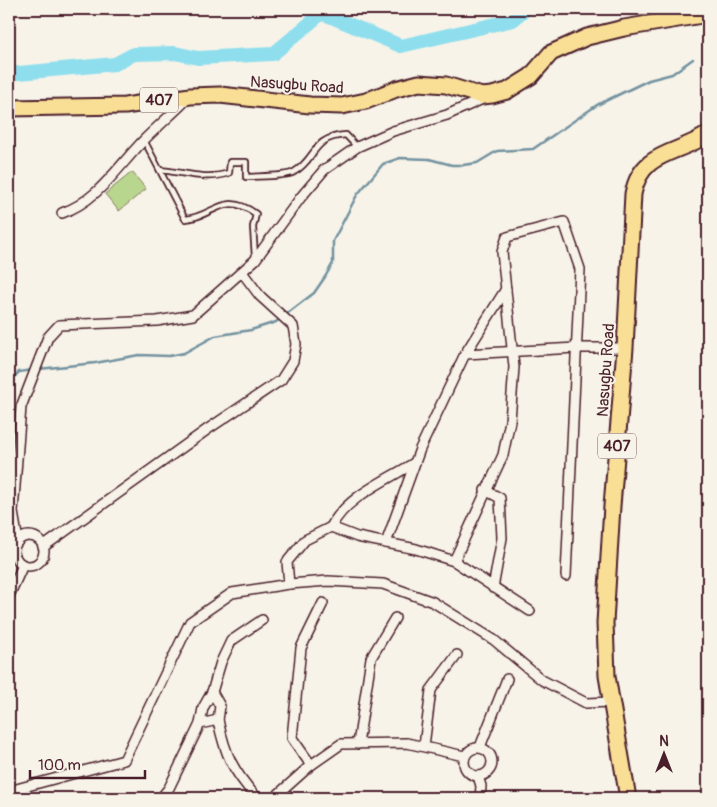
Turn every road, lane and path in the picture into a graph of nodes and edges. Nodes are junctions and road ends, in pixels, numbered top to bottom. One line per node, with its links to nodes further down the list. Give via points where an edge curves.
1 (708, 14): 2 (main road, Nasugbu Road / 407, via 587,37 550,53 531,76 507,92)
2 (492, 95): 3 (main road, Nasugbu Road / 407, via 482,96 446,85 425,83 408,85 366,101 342,106 220,95); 7 (street, via 447,116 393,131)
3 (190, 96): 4 (main road, Nasugbu Road / 407, via 125,106); 6 (street)
4 (9, 108)
5 (708, 134): 14 (main road, Nasugbu Road / 407, via 688,146 655,158 638,176 634,194)
6 (144, 140): 8 (lane); 9 (street, via 116,174 90,198)
7 (357, 147): 8 (lane, via 346,135 336,136 319,144 304,165 291,174 246,177 246,162 230,162 229,173 217,177); 10 (street, via 324,170)
8 (160, 170): 10 (lane, via 185,219 195,218 225,204 244,205 256,214 253,227)
9 (62, 213)
10 (255, 260): 11 (street)
11 (242, 272): 20 (street, via 193,315 157,321 59,325 48,337 21,407 13,512); 22 (street, via 260,296 293,326 294,361 281,380)
12 (506, 289): 13 (street, via 502,252 507,237 564,222 580,269); 15 (street); 16 (street)
13 (576, 348): 14 (street); 15 (street); 25 (street)
14 (625, 348): 36 (main road, Nasugbu Road / 407, via 606,623 606,658)
15 (512, 351): 16 (street); 18 (street, via 510,421 503,455)
16 (465, 354): 17 (street)
17 (414, 463): 19 (street, via 358,497 336,517); 21 (street)
18 (485, 490): 23 (street); 27 (street, via 500,498 502,538)
19 (331, 527): 21 (street); 26 (street, via 305,540 287,562)
20 (18, 541): 22 (street, via 26,537 37,538); 24 (street, via 14,548 15,556)
21 (386, 543): 23 (street)
22 (43, 547): 24 (street, via 39,562 31,566)
23 (454, 561): 27 (street)
24 (23, 564): 28 (street)
25 (566, 576)
26 (289, 584): 36 (street, via 328,581 382,584 434,602 494,640 542,680 586,702); 45 (street, via 232,593 190,622 124,760)
27 (493, 588): 30 (street)
28 (9, 596)
29 (322, 602): 43 (street, via 301,648 292,738)
30 (530, 611)
31 (395, 618): 39 (street, via 371,658)
32 (262, 620): 35 (street, via 231,641)
33 (456, 655): 40 (street, via 431,690)
34 (507, 679): 41 (street)
35 (212, 692): 37 (street, via 220,706); 38 (street)
36 (612, 702): 50 (main road, Nasugbu Road / 407)
37 (218, 720): 38 (street); 47 (street, via 223,743 238,777)
38 (200, 724): 46 (street)
39 (358, 744): 40 (street); 43 (street, via 341,744)
40 (424, 746): 42 (street)
41 (480, 748): 42 (street, via 471,749); 44 (street, via 488,752 492,760 490,769)
42 (464, 756): 44 (street, via 466,770)
43 (311, 765): 48 (street)
44 (478, 776): 49 (street)
45 (9, 791)
46 (161, 798)
47 (257, 798)
48 (274, 798)
49 (480, 798)
50 (628, 798)

